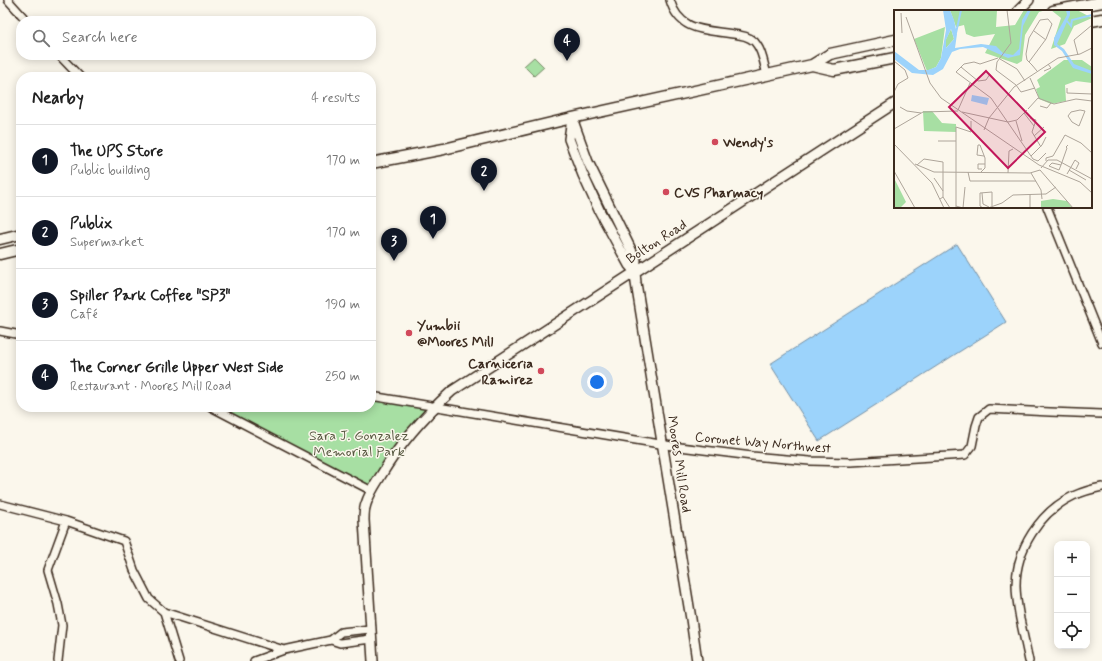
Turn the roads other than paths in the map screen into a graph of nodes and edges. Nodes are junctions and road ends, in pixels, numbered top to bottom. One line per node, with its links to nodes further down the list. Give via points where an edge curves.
1 (8, 0): 8 (street)
2 (670, 0): 16 (street, via 675,13 684,23 697,29 748,37 757,44)
3 (1029, 0): 6 (street)
4 (1102, 2): 5 (main road)
5 (1083, 3): 7 (main road)
6 (1019, 10)
7 (1057, 10)
8 (22, 16)
9 (1102, 19): 10 (main road)
10 (1092, 21)
11 (894, 40): 14 (main road, via 830,54)
12 (894, 58): 14 (main road, via 834,70)
13 (64, 60): 15 (street)
14 (812, 65): 16 (main road)
15 (75, 72)
16 (767, 74): 18 (main road)
17 (894, 103): 25 (street, Bolton Road)
18 (572, 118): 19 (main road, via 444,149); 25 (street, Moores Mill Road, via 569,139 583,174 600,212)
19 (376, 162)
20 (1047, 208): 28 (street)
21 (16, 235): 22 (main road)
22 (0, 239)
23 (16, 250): 24 (main road)
24 (0, 254)
25 (635, 272): 30 (street, Bolton Road); 33 (street, Moores Mill Road)
26 (0, 332): 27 (street)
27 (16, 334)
28 (1102, 343)
29 (376, 397): 30 (street, Coronet Way Northwest)
30 (434, 406): 33 (street, Coronet Way Northwest); 35 (street, Bolton Road, via 398,449)
31 (221, 412): 35 (street)
32 (1102, 414): 33 (street, Coronet Way Northwest, via 989,409 980,417 972,446 965,456 851,462 810,461)
33 (663, 445): 47 (street, Moores Mill Road)
34 (1102, 487): 48 (street, via 1072,496 1055,507 1030,536 1021,556 1016,573 1016,599)
35 (372, 491): 39 (street, Bolton Road, via 365,505 364,520)
36 (0, 504): 37 (street)
37 (66, 521): 38 (street, via 124,541 134,570 149,599); 43 (street, via 48,570 62,625)
38 (164, 612): 42 (street); 44 (street)
39 (370, 629): 40 (street, Bolton Road); 41 (street, via 341,632)
40 (371, 639): 41 (street, via 340,643); 46 (street, Bolton Road)
41 (331, 640): 42 (street)
42 (284, 650): 45 (street)
43 (58, 661)
44 (179, 661)
45 (254, 661)
46 (373, 661)
47 (697, 661)
48 (1029, 661)

